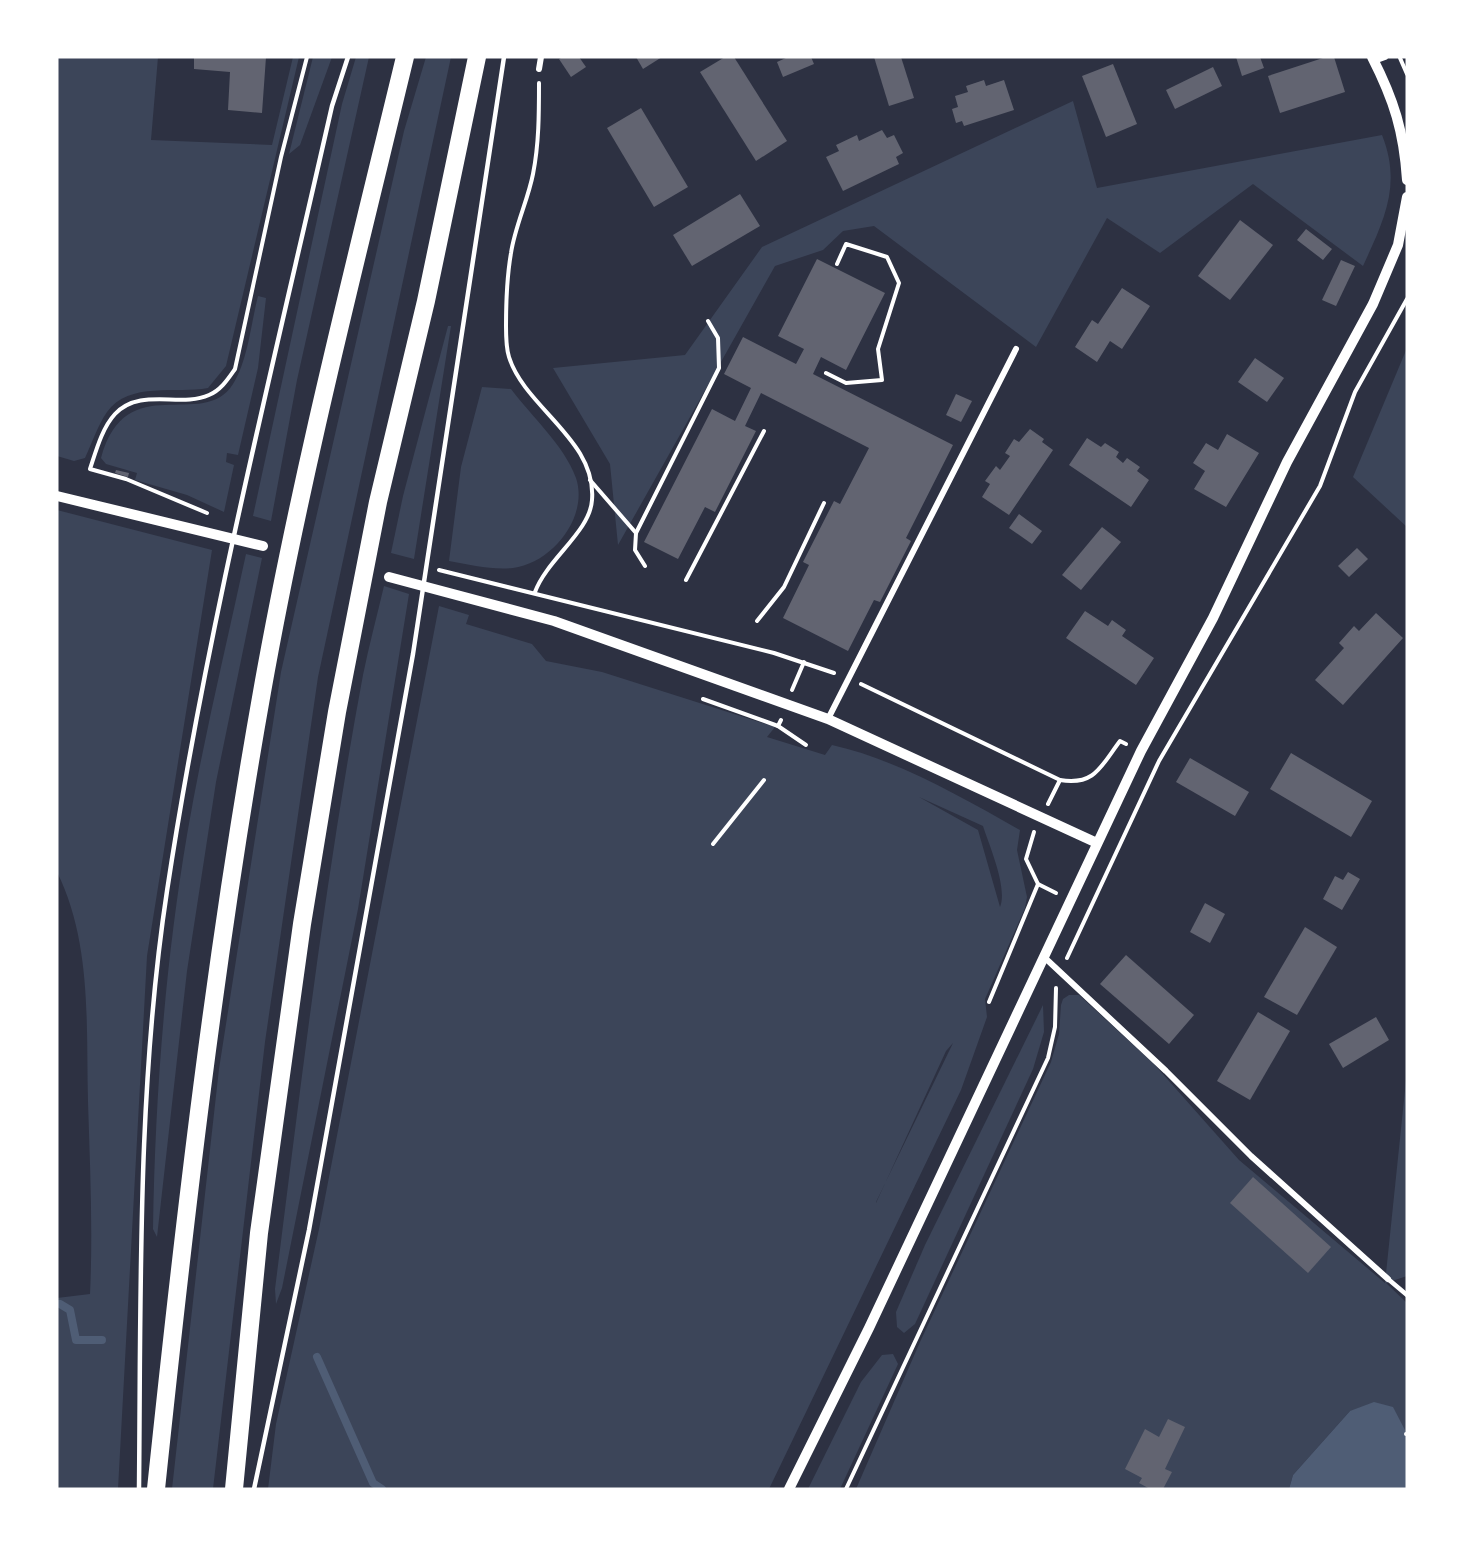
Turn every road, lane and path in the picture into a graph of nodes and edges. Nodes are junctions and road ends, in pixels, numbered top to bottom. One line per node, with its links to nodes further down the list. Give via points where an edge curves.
1 (307, 57): 22 (path, via 235,369 225,384 209,395 160,397 137,402 116,413 102,436 90,469 126,479)
2 (348, 57): 45 (lane, via 332,106 207,662 166,894 150,1050 142,1210)
3 (405, 57): 46 (highway, via 304,479 262,690 226,912 185,1213)
4 (477, 57): 47 (highway, via 426,301 378,502 337,712 302,924 260,1233)
5 (504, 57): 48 (lane, via 413,654 309,1230)
6 (541, 57): 9 (street)
7 (1399, 57): 10 (path)
8 (1377, 58): 11 (street, via 1396,110)
9 (539, 69): 19 (path, via 533,175 511,252 508,356 516,373 578,448)
10 (1407, 74)
11 (1407, 180)
12 (1407, 197): 37 (street, via 1398,245 1373,304 1287,462 1213,618 1141,751)
13 (837, 264): 17 (path, via 846,244 887,257 899,283 878,349 882,380 846,383)
14 (1407, 299): 41 (path, via 1355,392 1320,486 1159,760)
15 (708, 321): 23 (path, via 718,338 719,368)
16 (1016, 349): 31 (street)
17 (826, 373)
18 (764, 431): 28 (path)
19 (590, 480): 23 (path); 29 (path, via 592,501 581,529 556,556)
20 (57, 496): 24 (street)
21 (824, 503): 30 (path, via 784,587)
22 (214, 516)
23 (636, 533): 25 (path, via 635,550)
24 (263, 546)
25 (645, 566)
26 (432, 568): 29 (path)
27 (389, 577): 32 (street, via 554,621)
28 (686, 580)
29 (535, 592): 31 (path, via 774,653)
30 (757, 621)
31 (848, 678): 32 (street); 36 (path)
32 (828, 719): 37 (street)
33 (778, 726): 34 (path)
34 (806, 745)
35 (764, 780): 38 (path)
36 (1060, 780)
37 (1097, 843): 40 (street)
38 (713, 844)
39 (1038, 884): 42 (path)
40 (1044, 957): 41 (street); 49 (street)
41 (1061, 972): 43 (street, via 1251,1156); 50 (path, via 1048,1058)
42 (989, 1002)
43 (1388, 1279): 44 (lane)
44 (1407, 1295)
45 (139, 1489)
46 (156, 1489)
47 (234, 1489)
48 (254, 1489)
49 (789, 1489)
50 (846, 1489)

